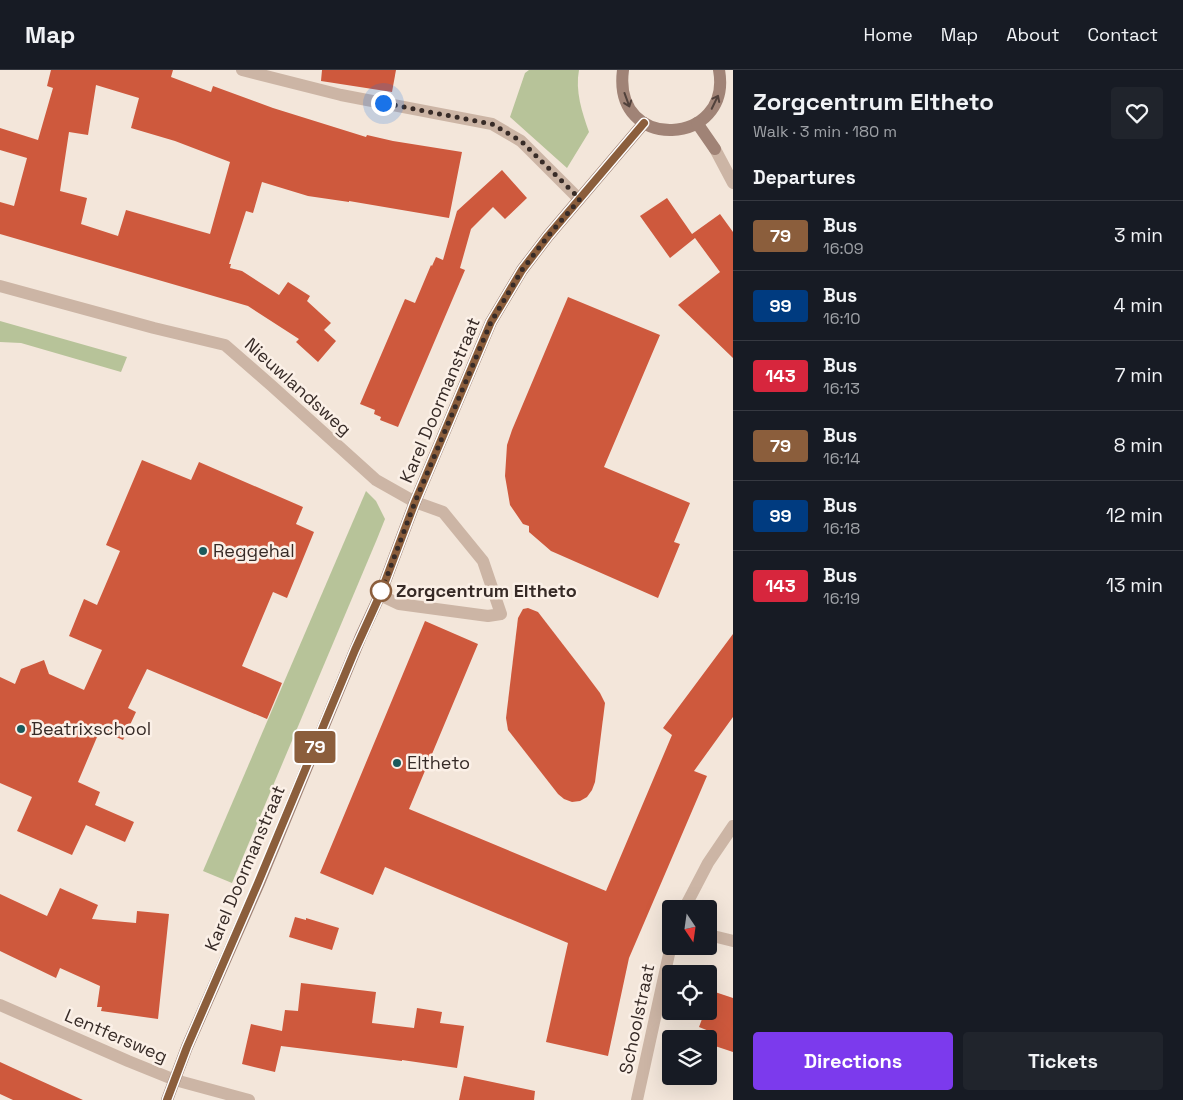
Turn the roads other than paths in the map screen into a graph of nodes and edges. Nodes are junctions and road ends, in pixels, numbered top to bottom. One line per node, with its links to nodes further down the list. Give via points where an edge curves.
1 (242, 70): 8 (street, via 326,91 492,124 521,141)
2 (623, 70): 4 (main road, one-way to 4, via 622,84 627,104)
3 (719, 70): 5 (main road, one-way to 3, via 710,112 718,95)
4 (644, 123): 5 (main road, via 661,130 679,130); 8 (main road, Karel Doormanstraat)
5 (697, 123): 6 (main road)
6 (716, 149): 7 (street)
7 (733, 183)
8 (580, 199): 10 (main road, Karel Doormanstraat, via 522,270 491,322)
9 (0, 286): 10 (street, Nieuwlandsweg, via 225,345 376,480)
10 (415, 502): 11 (main road, Karel Doormanstraat); 11 (street, Karel Doormanstraat, via 443,512 483,561 501,614 488,616 399,604)
11 (380, 595): 18 (main road, Karel Doormanstraat)
12 (733, 826): 13 (street)
13 (689, 900)
14 (718, 937): 15 (street)
15 (733, 941)
16 (669, 955): 21 (street, Schoolstraat)
17 (0, 1004): 18 (street, Lentfersweg)
18 (175, 1080): 19 (main road, Karel Doormanstraat); 20 (street, Lentfersweg)
19 (167, 1100)
20 (249, 1100)
21 (638, 1100)

